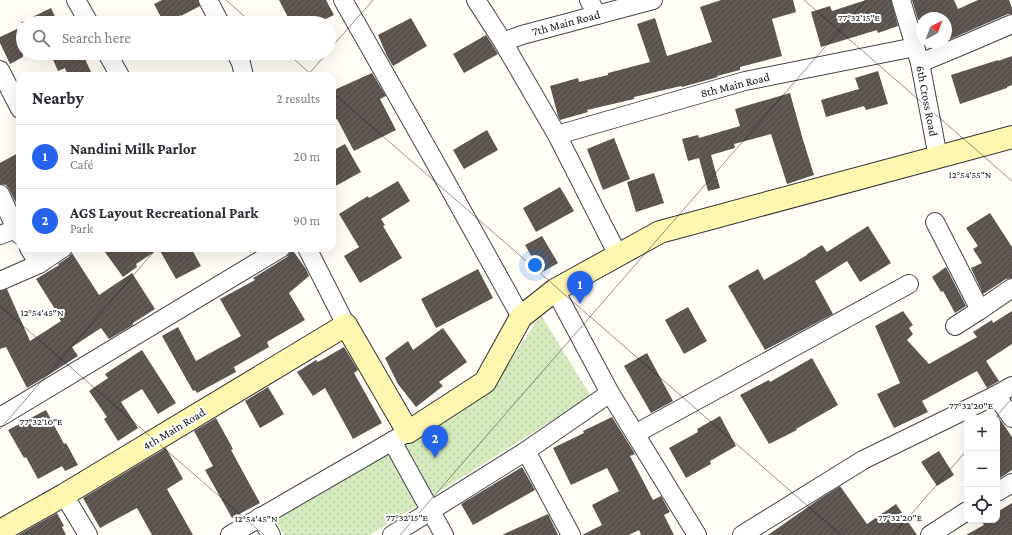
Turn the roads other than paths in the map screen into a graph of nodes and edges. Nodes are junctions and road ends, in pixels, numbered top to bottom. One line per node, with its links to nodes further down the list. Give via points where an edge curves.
1 (76, 0): 8 (street)
2 (208, 0): 9 (street)
3 (343, 0): 36 (street)
4 (476, 0): 11 (street)
5 (653, 0): 7 (street, 7th Main Road)
6 (901, 0): 12 (street, 6th Cross Road)
7 (593, 7): 11 (street, 7th Main Road)
8 (85, 16)
9 (216, 16)
10 (1012, 24): 12 (street, 8th Main Road)
11 (502, 42): 19 (street)
12 (918, 55): 19 (street, 8th Main Road, via 745,81); 21 (street, 6th Cross Road)
13 (111, 60): 16 (street)
14 (240, 60): 17 (street)
15 (0, 70): 18 (street)
16 (118, 72)
17 (243, 72)
18 (16, 101)
19 (557, 135): 29 (street)
20 (1012, 137): 21 (street)
21 (938, 157): 29 (street, via 660,232)
22 (0, 194): 24 (street)
23 (935, 222): 35 (street)
24 (12, 233)
25 (32, 252): 30 (street)
26 (57, 252): 30 (street)
27 (274, 252): 42 (street)
28 (309, 252): 37 (street)
29 (618, 255): 34 (street)
30 (39, 264): 31 (street)
31 (0, 281)
32 (908, 284): 44 (street)
33 (1012, 288): 35 (street)
34 (555, 290): 36 (street); 40 (street)
35 (980, 310): 38 (street)
36 (521, 317): 45 (street, via 486,382)
37 (346, 325): 45 (street); 49 (street, 4th Main Road)
38 (954, 326)
39 (1012, 386): 41 (street)
40 (610, 392): 44 (street); 46 (street)
41 (996, 395): 43 (street); 61 (street, via 863,460)
42 (0, 417)
43 (1012, 418)
44 (635, 434): 60 (street)
45 (400, 436): 50 (street); 52 (street)
46 (526, 451): 50 (street); 59 (street)
47 (1012, 483): 48 (street)
48 (1000, 490)
49 (64, 495): 53 (street, 4th Main Road); 54 (street)
50 (431, 510): 57 (street); 58 (street)
51 (964, 513): 62 (street)
52 (260, 517): 55 (street); 56 (street)
53 (0, 531)
54 (88, 535)
55 (230, 535)
56 (271, 535)
57 (392, 535)
58 (444, 535)
59 (571, 535)
60 (697, 535)
61 (742, 535)
62 (930, 535)

